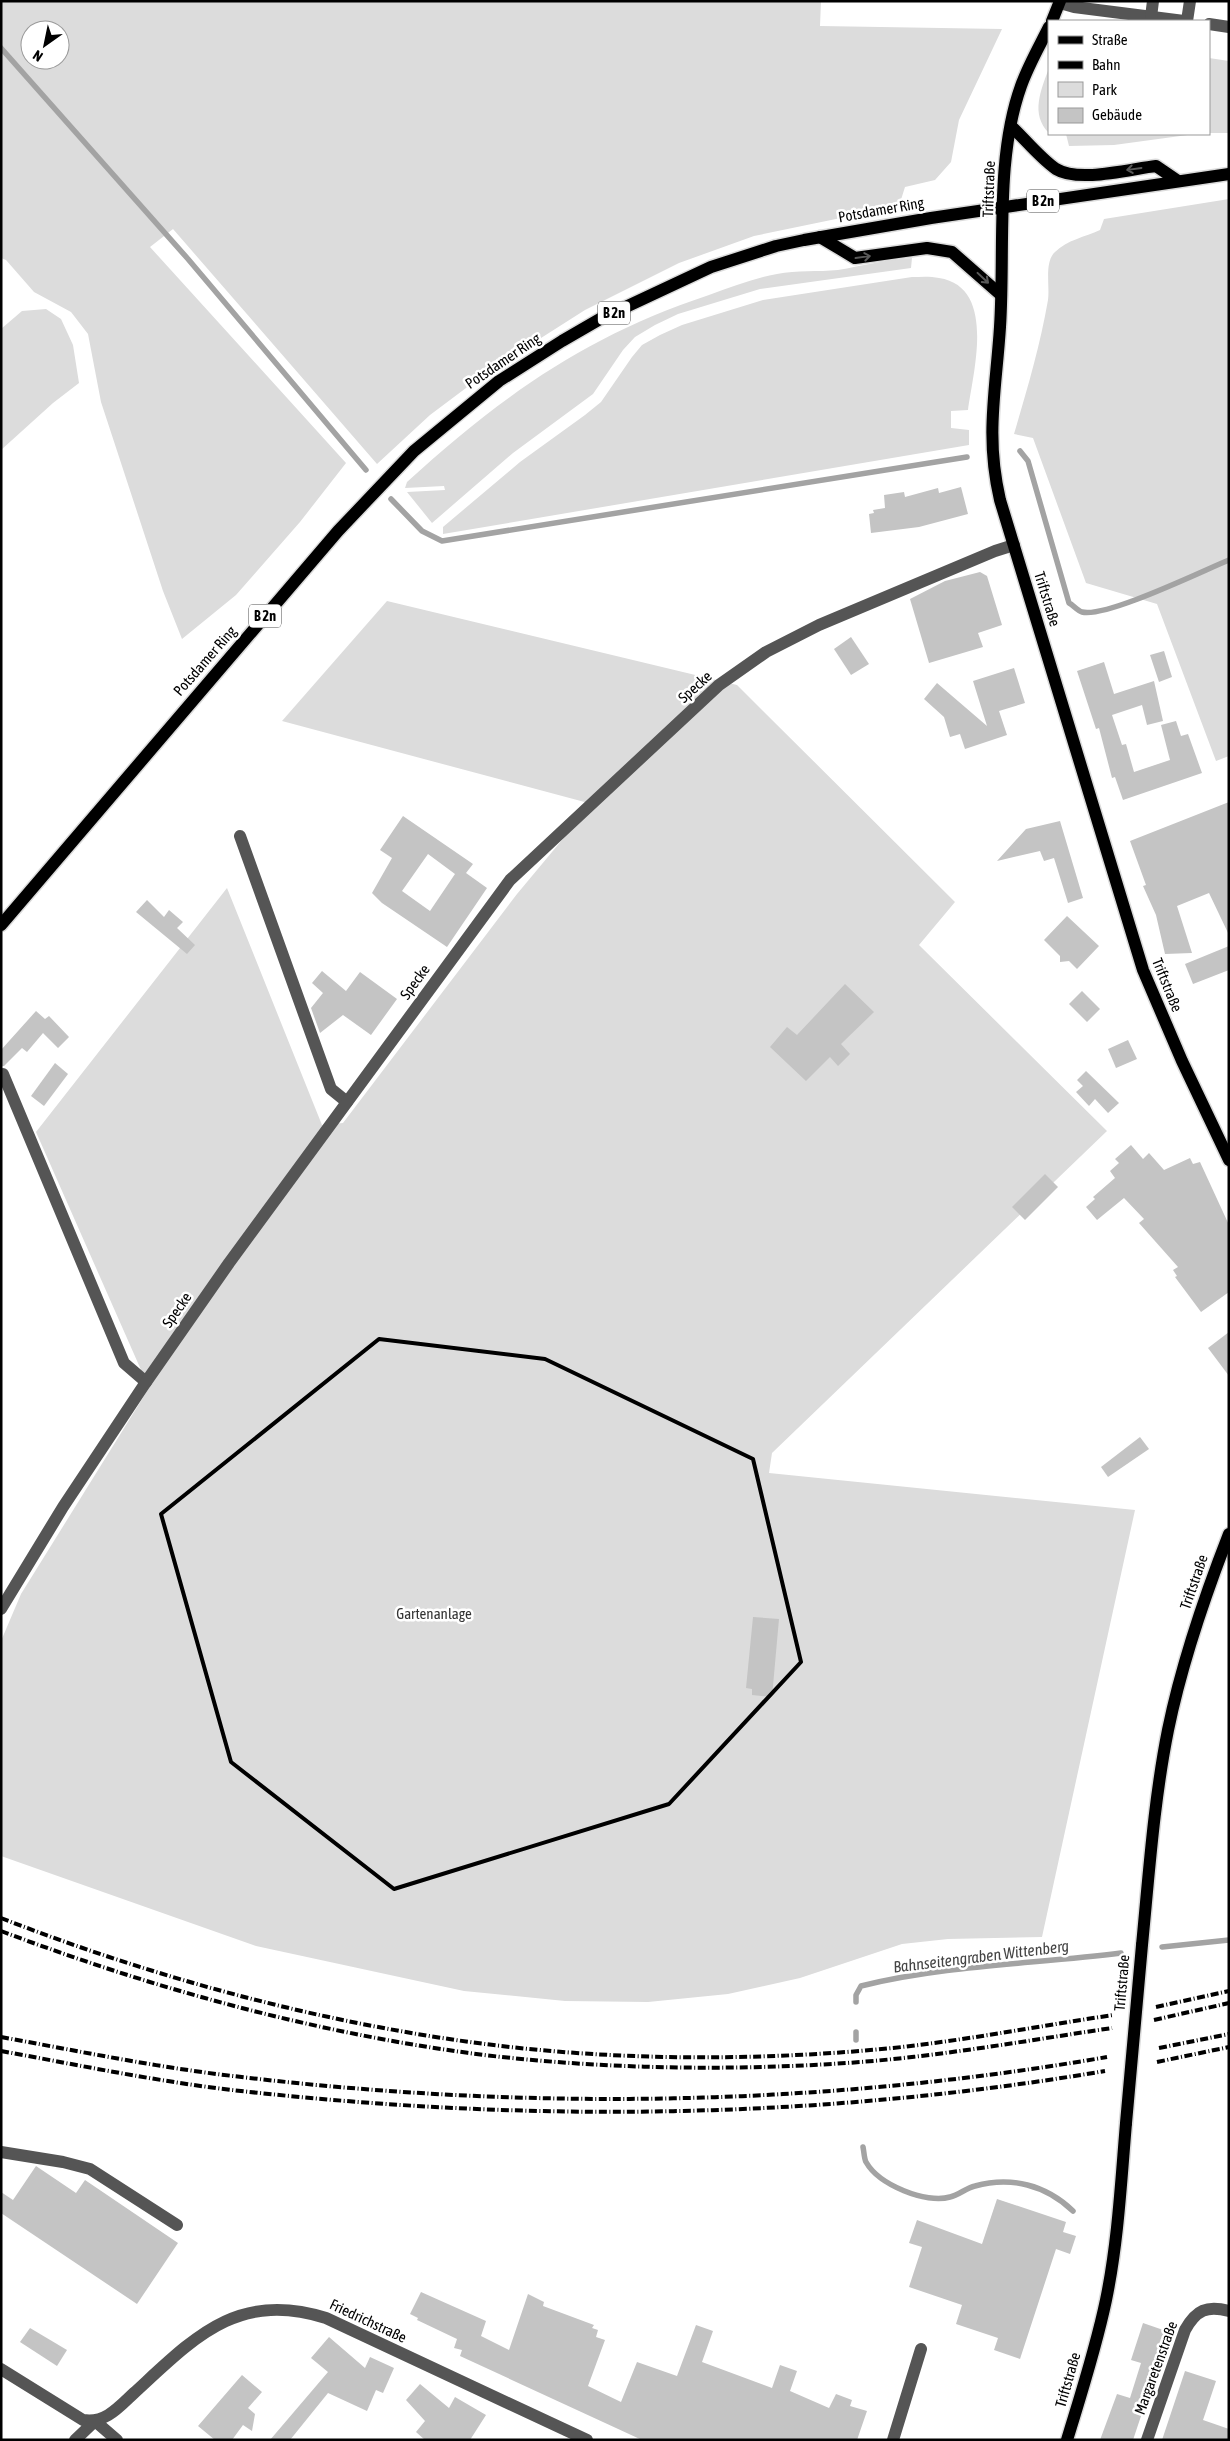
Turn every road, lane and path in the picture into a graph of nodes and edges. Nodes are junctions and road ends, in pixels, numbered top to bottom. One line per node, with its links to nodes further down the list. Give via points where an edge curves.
1 (1152, 1): 5 (street)
2 (1190, 1): 8 (street)
3 (1060, 2): 4 (street); 6 (main road)
4 (1088, 15): 5 (street)
5 (1151, 17): 7 (street)
6 (1052, 20)
7 (1177, 20)
8 (1186, 20)
9 (1210, 24): 10 (street)
10 (1229, 27)
11 (1048, 30): 12 (main road, Triftstraße, via 1021,86)
12 (1011, 126): 14 (main road, one-way to 12, via 1156,166 1091,175 1066,173 1048,162); 15 (main road, Triftstraße)
13 (1229, 174): 14 (main road, Potsdamer Ring / B 2n)
14 (1178, 181): 15 (main road, Potsdamer Ring / B 2n)
15 (1004, 207): 16 (main road, Potsdamer Ring / B 2n); 17 (main road, Triftstraße)
16 (820, 237): 17 (main road, one-way to 17, via 855,258 927,248 952,252); 20 (main road, Potsdamer Ring / B 2n, via 776,246 718,265 609,315 506,377 436,431 393,471 338,531)
17 (1001, 295): 18 (main road, Triftstraße, via 991,442 997,485)
18 (1014, 545): 22 (street, Specke, via 995,550 819,625 766,652 719,685 510,880); 23 (main road, Triftstraße, via 1142,970)
19 (240, 836): 22 (street, via 331,1089)
20 (1, 925)
21 (2, 1074): 24 (street, via 124,1363)
22 (347, 1102): 24 (street, Specke)
23 (1229, 1160)
24 (146, 1382): 26 (street, Specke)
25 (1229, 1534): 37 (main road, Triftstraße, bridge, via 1186,1655 1168,1730 1156,1805 1114,2251 1092,2357)
26 (1, 1609)
27 (1, 2152): 28 (street, via 90,2170)
28 (177, 2224)
29 (1229, 2311): 38 (street, Margaretenstraße, via 1207,2308 1191,2319)
30 (921, 2349): 36 (street)
31 (1, 2370): 32 (street, via 82,2420)
32 (95, 2421): 33 (street, Friedrichstraße); 34 (street); 35 (street, Friedrichstraße, via 111,2413 205,2331 235,2317 274,2310 310,2313 326,2318)
33 (75, 2440)
34 (116, 2440)
35 (587, 2440)
36 (893, 2440)
37 (1067, 2440)
38 (1147, 2440)

